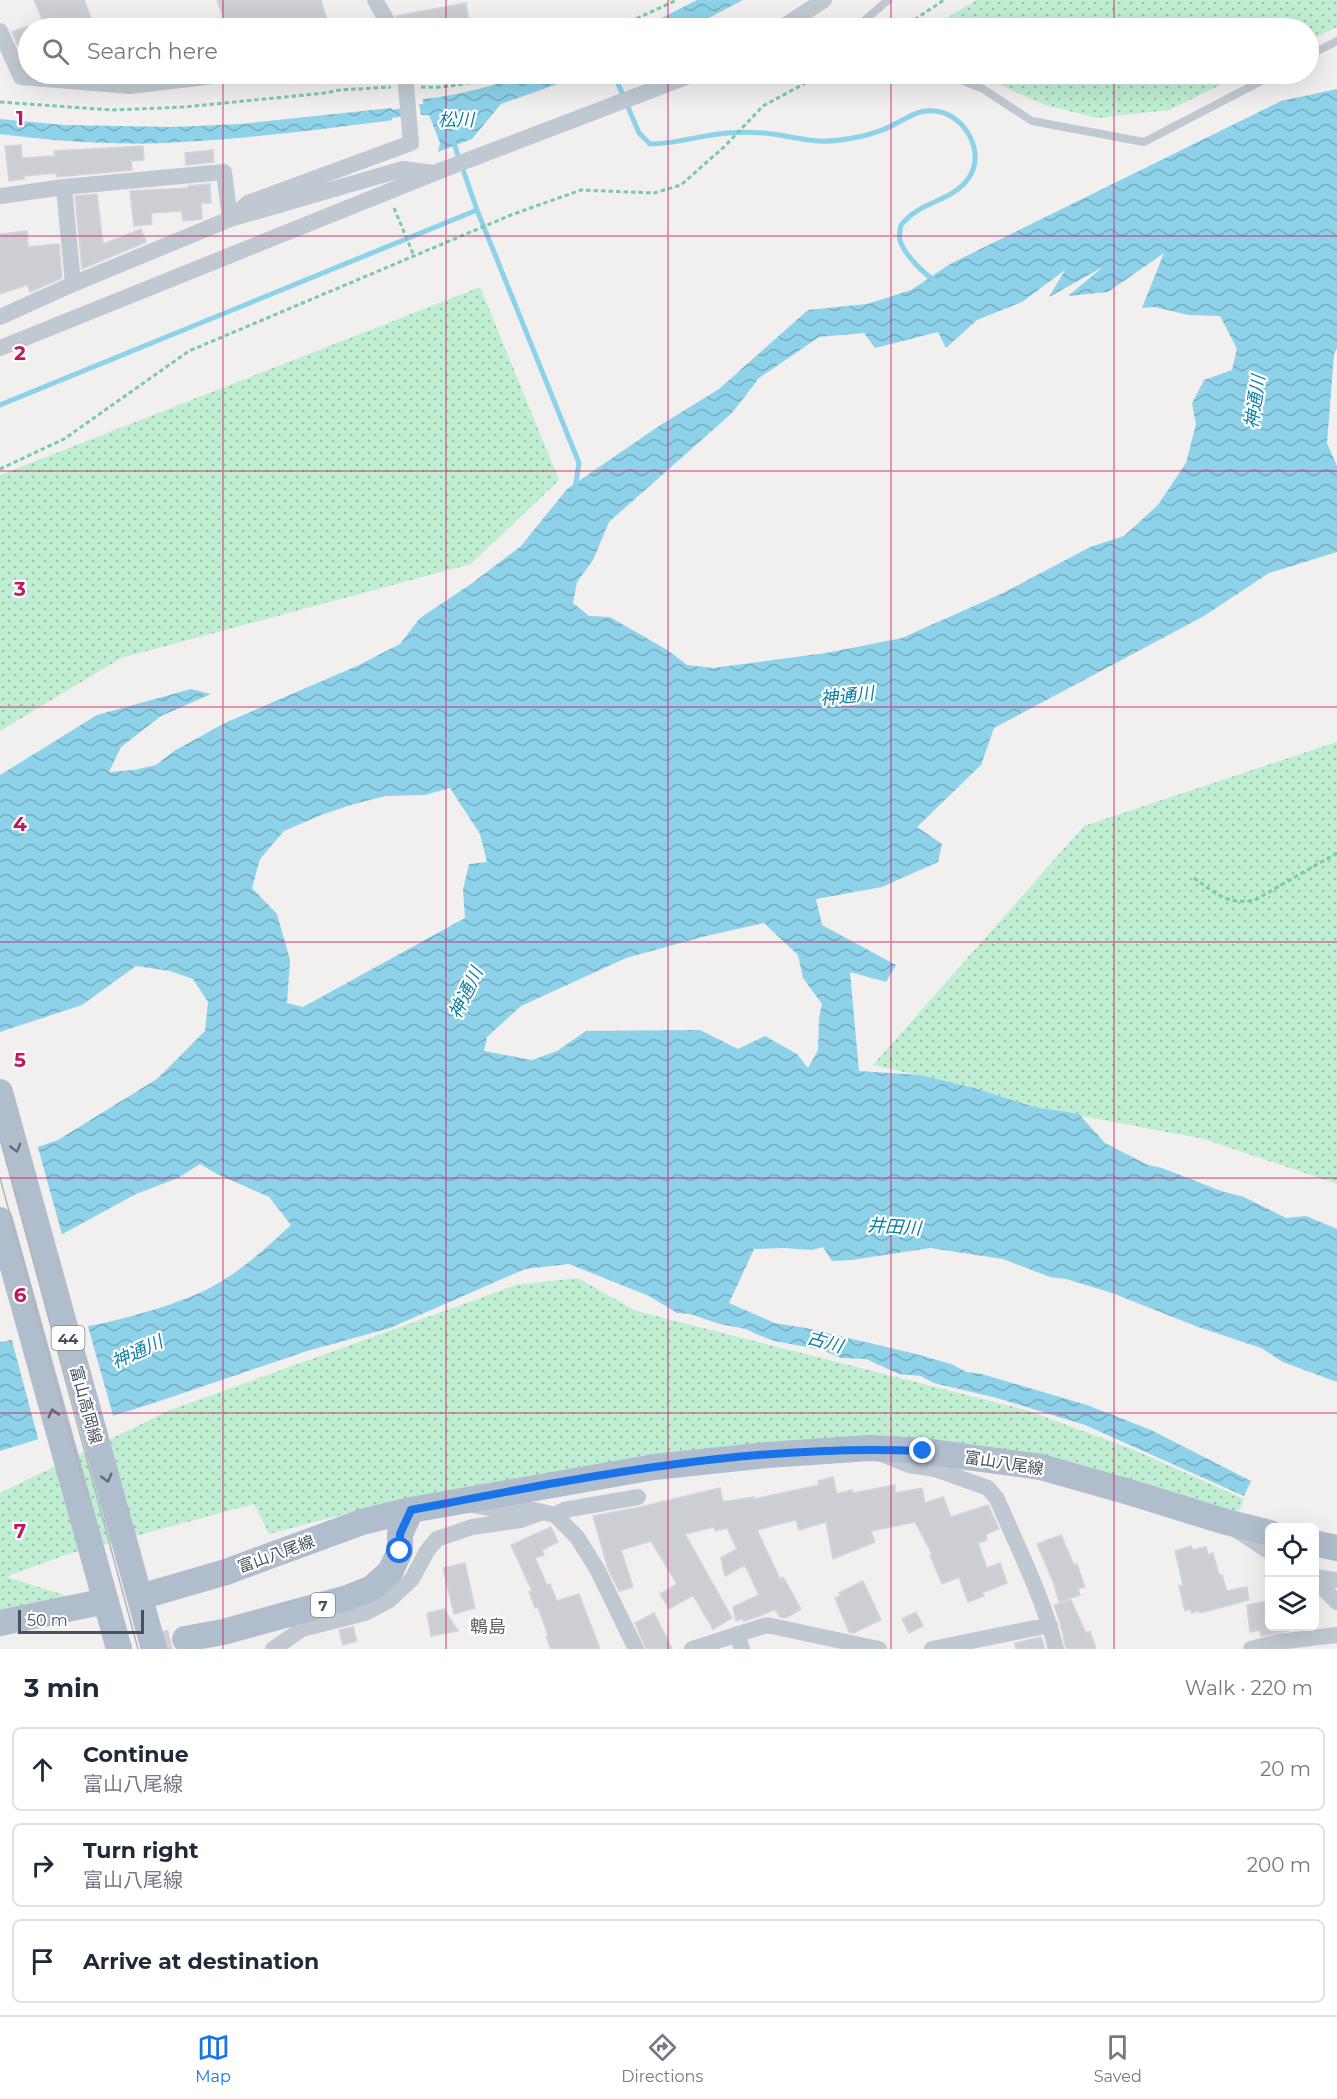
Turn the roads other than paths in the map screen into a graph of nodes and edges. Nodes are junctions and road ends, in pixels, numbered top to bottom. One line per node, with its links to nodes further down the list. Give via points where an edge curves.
1 (375, 0): 4 (street)
2 (824, 0): 5 (street)
3 (888, 0): 6 (lane)
4 (385, 18)
5 (796, 18)
6 (867, 18)
7 (0, 31): 10 (street)
8 (1337, 41): 9 (lane)
9 (1319, 50)
10 (18, 70)
11 (97, 84): 12 (street)
12 (153, 84)
13 (405, 84): 20 (street, via 411,143 248,202)
14 (668, 84): 17 (street)
15 (971, 84): 16 (lane, via 1032,121 1144,142)
16 (1256, 84)
17 (434, 173): 20 (street, via 403,169); 23 (street)
18 (64, 187): 19 (street); 20 (street, via 224,172); 21 (street)
19 (0, 196)
20 (230, 219): 21 (street)
21 (73, 284): 22 (street)
22 (0, 317)
23 (0, 348)
24 (0, 1092): 39 (main road, 富山高岡線 / 44, one-way to 39)
25 (0, 1220): 40 (main road, 富山高岡線 / 44, one-way to 25)
26 (869, 1448): 28 (main road, 富山八尾線, via 654,1467); 31 (main road, 富山八尾線, via 1041,1467); 43 (street, via 909,1465 935,1469 988,1488 997,1499)
27 (638, 1497): 30 (street)
28 (452, 1502): 29 (main road, 富山八尾線); 30 (street)
29 (411, 1510): 39 (main road, 富山八尾線, via 362,1522 226,1572); 46 (main road, 7, via 390,1572 372,1588)
30 (549, 1514): 52 (street, via 472,1527 437,1539 412,1579 388,1601 365,1613 302,1629); 53 (street, via 577,1537)
31 (1227, 1522): 32 (main road, 富山八尾線); 35 (street)
32 (1265, 1532)
33 (1319, 1544): 34 (main road)
34 (1337, 1548)
35 (1265, 1549)
36 (1319, 1578): 37 (street)
37 (1337, 1580)
38 (1319, 1583): 41 (street)
39 (138, 1590): 51 (main road, 富山高岡線 / 44)
40 (104, 1596): 42 (main road); 50 (main road, 富山高岡線 / 44)
41 (1337, 1602)
42 (0, 1623)
43 (1050, 1625): 56 (street); 57 (street)
44 (1337, 1635): 49 (street)
45 (185, 1639): 46 (main road, 7)
46 (224, 1640)
47 (740, 1642): 48 (street, via 767,1625); 54 (street)
48 (820, 1642): 55 (street)
49 (1259, 1648)
50 (119, 1649)
51 (154, 1649)
52 (273, 1649)
53 (636, 1649)
54 (692, 1649)
55 (879, 1649)
56 (932, 1649)
57 (1056, 1649)

